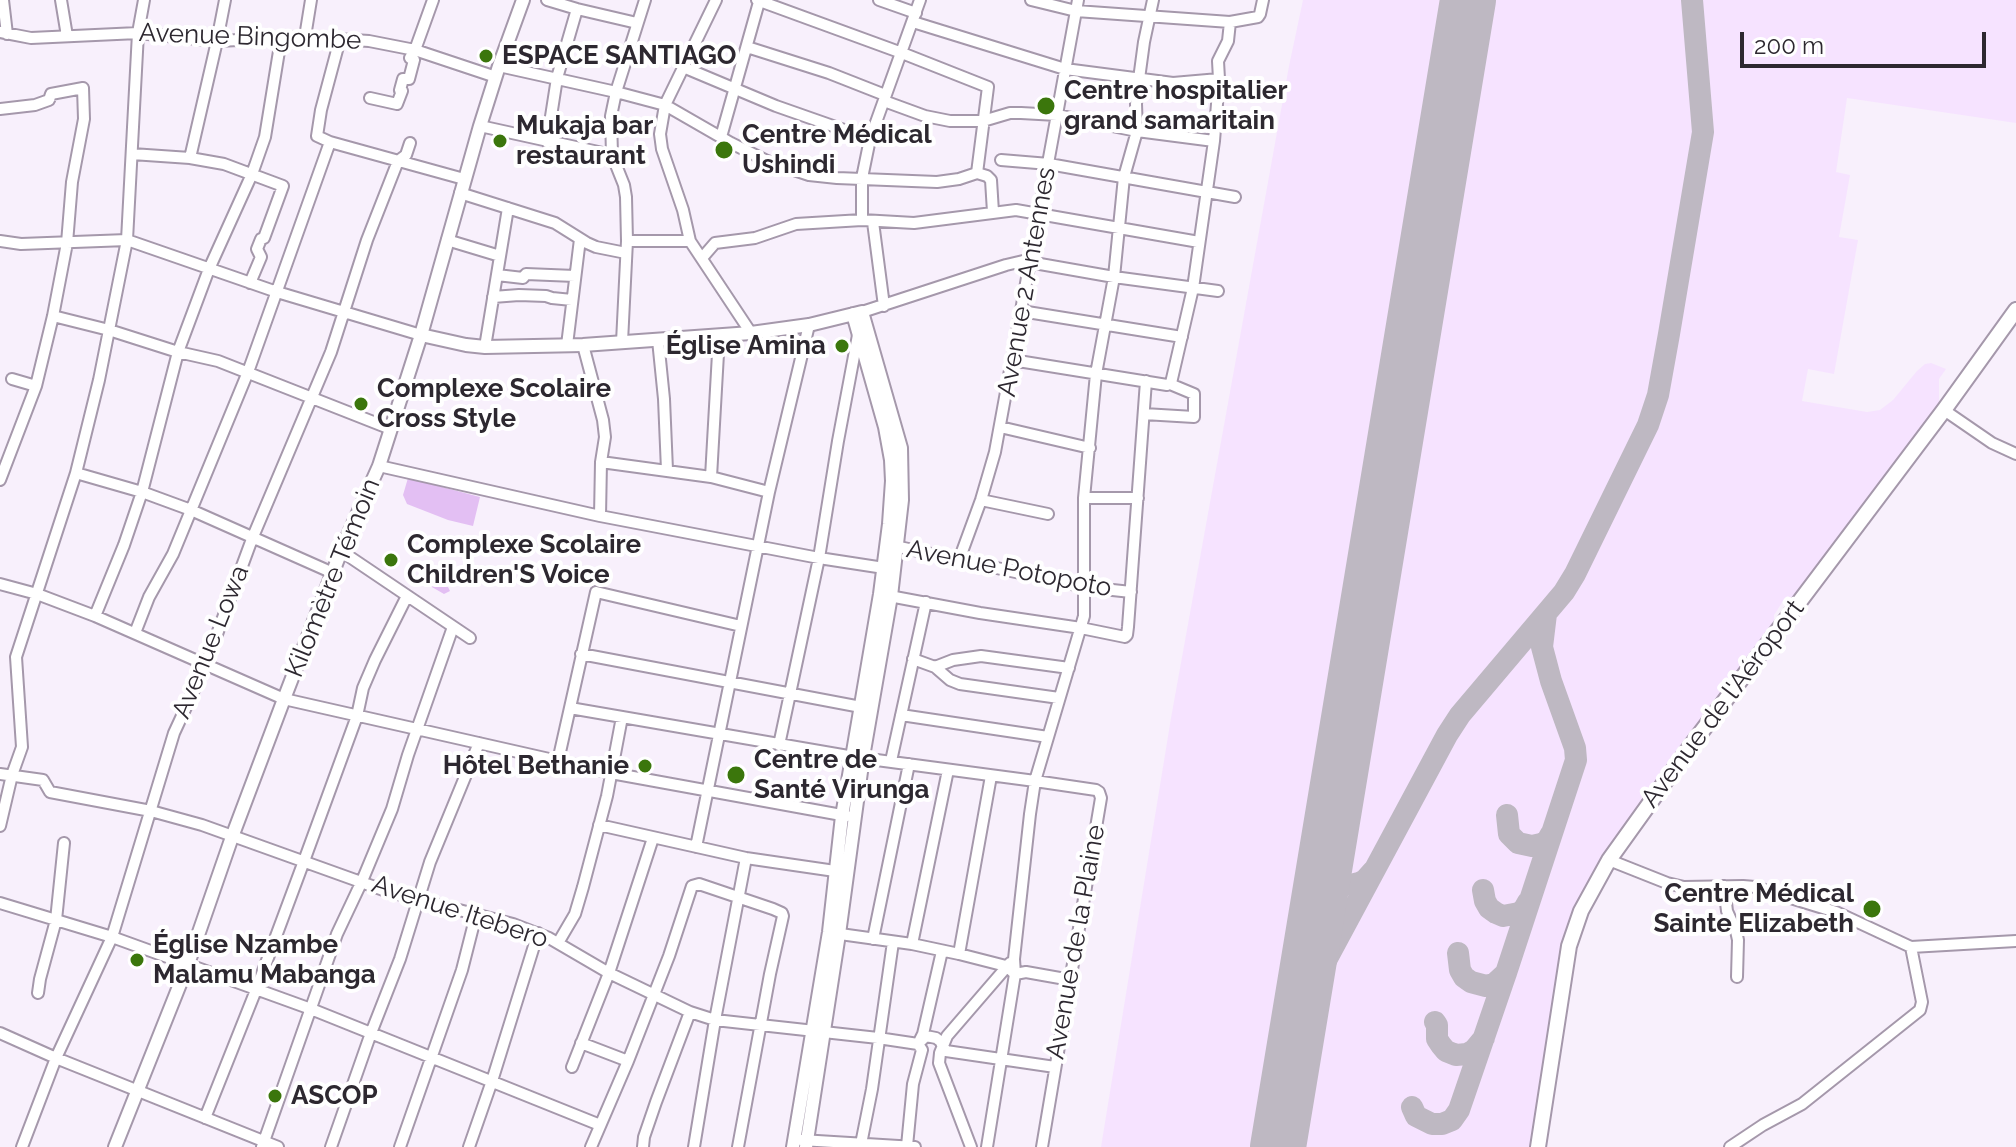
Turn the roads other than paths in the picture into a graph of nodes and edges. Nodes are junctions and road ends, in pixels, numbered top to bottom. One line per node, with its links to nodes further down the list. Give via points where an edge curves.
1 (3, 0): 23 (street)
2 (61, 0): 25 (street)
3 (144, 0): 24 (street)
4 (225, 0): 29 (street)
5 (311, 0): 26 (street)
6 (433, 0): 31 (street)
7 (523, 0): 35 (main road, Kilomètre Témoin)
8 (547, 0): 18 (street)
9 (645, 0): 22 (street)
10 (716, 0): 33 (street)
11 (879, 0): 20 (street)
12 (920, 0): 20 (street)
13 (1031, 0): 17 (street)
14 (1153, 0): 19 (street)
15 (1263, 0): 21 (street, via 1258,17)
16 (758, 1): 30 (street); 32 (street)
17 (1077, 6): 19 (street); 34 (street, Avenue 2 Antennes)
18 (585, 7): 22 (street); 36 (street)
19 (1149, 17): 21 (street); 37 (street)
20 (914, 18): 32 (street); 34 (street)
21 (1230, 22): 38 (street, via 1218,61)
22 (637, 23): 40 (street)
23 (2, 33): 25 (street, Avenue Bingombe)
24 (138, 33): 25 (street, Avenue Bingombe); 29 (street, Avenue Bingombe); 57 (street)
25 (67, 36)
26 (305, 37): 27 (street, Avenue Bingombe); 28 (street, Avenue Bingombe)
27 (281, 39): 29 (street, Avenue Bingombe); 64 (street, via 265,137)
28 (340, 39): 31 (street, Avenue Bingombe); 54 (street, via 317,136)
29 (217, 41): 59 (street)
30 (747, 47): 39 (street); 42 (street, via 829,73)
31 (415, 50): 35 (street, Avenue Bingombe); 41 (street, via 397,104)
32 (902, 53): 42 (street); 48 (street, via 988,87)
33 (683, 67): 39 (street); 43 (street)
34 (1065, 69): 37 (street); 45 (street, Avenue 2 Antennes)
35 (497, 71): 36 (street, Avenue Bingombe); 49 (main road, Kilomètre Témoin)
36 (557, 78): 40 (street, Avenue Bingombe); 55 (street)
37 (1139, 79): 38 (street); 50 (street)
38 (1219, 79): 46 (street)
39 (736, 90): 51 (street); 52 (street)
40 (616, 92): 43 (street, Avenue Bingombe); 58 (street)
41 (370, 98)
42 (884, 98): 48 (street, via 925,116); 52 (street)
43 (665, 105): 51 (street, Avenue Bingombe); 80 (street, via 662,149)
44 (0, 109): 82 (street, via 35,105 51,94 83,88 84,119)
45 (1057, 115): 48 (street, via 1010,113); 50 (street); 62 (street, Avenue 2 Antennes)
46 (1217, 117): 47 (street); 53 (street)
47 (1237, 119)
48 (983, 121): 63 (street)
49 (480, 126): 55 (street); 67 (main road, Kilomètre Témoin)
50 (1137, 131): 53 (street); 65 (street)
51 (721, 137): 66 (street, Avenue Bingombe, via 809,175)
52 (870, 139): 66 (street)
53 (1214, 141): 68 (street)
54 (330, 142): 61 (street); 94 (street)
55 (547, 142): 58 (street)
56 (410, 143): 61 (street, Avenue Lowa)
57 (132, 154): 59 (street); 77 (street)
58 (612, 155): 83 (street, via 624,185)
59 (190, 158): 64 (street)
60 (1001, 160): 62 (street)
61 (398, 161): 67 (street); 100 (street, Avenue Lowa)
62 (1049, 164): 65 (street); 73 (street, Avenue 2 Antennes)
63 (977, 173): 66 (street, Avenue Bingombe, via 937,182); 72 (street, via 991,180)
64 (252, 174): 87 (street); 91 (street, via 283,186 257,249 261,257)
65 (1124, 177): 68 (street); 75 (street)
66 (862, 178): 74 (street)
67 (464, 179): 69 (main road, Kilomètre Témoin)
68 (1206, 192): 70 (street); 81 (street)
69 (460, 193): 71 (street); 78 (main road, Kilomètre Témoin)
70 (1235, 197)
71 (508, 208): 76 (street, via 555,223); 84 (street)
72 (993, 212): 73 (street); 74 (street, via 914,223)
73 (1038, 213): 75 (street); 86 (street, Avenue 2 Antennes)
74 (868, 221): 85 (street, via 796,224 755,238 718,242); 97 (street)
75 (1120, 227): 81 (street); 90 (street)
76 (580, 239): 83 (street, via 596,247); 89 (street)
77 (127, 240): 82 (street); 87 (street); 105 (street)
78 (447, 240): 84 (street); 108 (main road, Kilomètre Témoin)
79 (0, 241): 82 (street)
80 (690, 241): 83 (street); 85 (street)
81 (1199, 242): 92 (street)
82 (67, 243): 102 (street)
83 (626, 247): 112 (street)
84 (500, 256): 88 (street)
85 (702, 258): 106 (street)
86 (1030, 261): 90 (street); 97 (street); 99 (street, Avenue 2 Antennes)
87 (209, 269): 91 (street); 116 (street)
88 (497, 275): 89 (street); 95 (street)
89 (575, 276): 96 (street)
90 (1114, 277): 92 (street); 103 (street)
91 (250, 283): 94 (street)
92 (1193, 288): 93 (street); 110 (street)
93 (1218, 291)
94 (277, 292): 100 (street); 118 (street)
95 (493, 297): 96 (street); 115 (street)
96 (572, 300): 113 (street)
97 (884, 306): 101 (street)
98 (2016, 310): 125 (highway, Avenue de l'Aéroport)
99 (1021, 311): 103 (street); 117 (street, Avenue 2 Antennes)
100 (343, 312): 108 (street); 124 (street, Avenue Lowa)
101 (857, 313): 104 (main road); 107 (main road); 130 (main road)
102 (53, 316): 105 (street); 123 (street)
103 (1106, 324): 110 (street); 119 (street)
104 (809, 325): 106 (main road); 139 (street)
105 (109, 330): 116 (street); 135 (street)
106 (751, 333): 109 (main road)
107 (859, 333): 130 (main road); 150 (street)
108 (421, 335): 115 (main road); 128 (main road, Kilomètre Témoin)
109 (719, 336): 111 (main road); 136 (street)
110 (1182, 337): 122 (street)
111 (658, 340): 112 (main road); 134 (street)
112 (622, 342): 114 (main road)
113 (567, 345): 114 (main road); 115 (main road)
114 (583, 345): 132 (street, via 603,420)
115 (485, 347)
116 (178, 352): 118 (street); 138 (street)
117 (1012, 360): 119 (street); 127 (street, Avenue 2 Antennes)
118 (248, 372): 124 (street); 143 (street)
119 (1096, 374): 121 (street); 129 (street)
120 (12, 379): 123 (street)
121 (1146, 381): 122 (street); 126 (street)
122 (1170, 384): 126 (street, via 1194,394 1194,417)
123 (36, 386): 137 (street)
124 (312, 397): 128 (street); 146 (street, Avenue Lowa)
125 (1944, 410): 131 (street); 205 (highway, Avenue de l'Aéroport)
126 (1144, 414): 141 (street)
127 (1000, 427): 129 (street); 142 (street, Avenue 2 Antennes)
128 (391, 429): 133 (main road, Kilomètre Témoin)
129 (1090, 448): 140 (street)
130 (895, 450): 147 (main road)
131 (2016, 454)
132 (601, 462): 134 (street); 145 (street)
133 (379, 466): 145 (street); 149 (main road, Kilomètre Témoin)
134 (667, 470): 136 (street)
135 (76, 473): 138 (street); 157 (street)
136 (711, 477): 139 (street)
137 (0, 480)
138 (142, 492): 143 (street); 161 (street)
139 (769, 492): 148 (street)
140 (1084, 498): 141 (street); 155 (street)
141 (1138, 498): 156 (street)
142 (981, 500): 144 (street); 151 (street, Avenue 2 Antennes)
143 (191, 510): 146 (street); 165 (street)
144 (1048, 514)
145 (600, 516): 148 (street)
146 (252, 539): 153 (street); 169 (street, Avenue Lowa)
147 (892, 546): 151 (street, Avenue Potopoto); 152 (main road); 158 (main road)
148 (758, 547): 150 (street); 162 (street)
149 (341, 551): 153 (main road, Kilomètre Témoin); 159 (street)
150 (819, 558): 152 (street); 173 (street)
151 (959, 560): 155 (street, Avenue Potopoto)
152 (884, 568): 158 (main road)
153 (333, 573): 175 (main road, Kilomètre Témoin)
154 (0, 584): 157 (street)
155 (1085, 587): 156 (street, Avenue Potopoto); 164 (street)
156 (1131, 592): 164 (street, via 1125,637)
157 (37, 594): 161 (street); 192 (street, via 16,657 22,745)
158 (886, 595): 160 (street); 176 (main road); 186 (main road)
159 (407, 596): 163 (street); 179 (street, via 363,688)
160 (926, 602): 164 (street); 168 (street)
161 (95, 616): 165 (street)
162 (741, 626): 167 (street, via 596,592); 172 (street)
163 (453, 627): 166 (street); 181 (street)
164 (1081, 628): 171 (street)
165 (135, 633): 169 (street)
166 (470, 638)
167 (581, 654): 172 (street); 177 (street)
168 (913, 659): 170 (street); 178 (street)
169 (206, 664): 175 (street); 196 (street, Avenue Lowa, via 175,731)
170 (935, 667): 171 (street, via 981,656); 174 (street, via 960,684)
171 (1069, 668): 174 (street)
172 (730, 682): 173 (street); 182 (street)
173 (789, 695): 176 (street); 185 (street)
174 (1059, 698): 183 (street)
175 (284, 699): 179 (street); 200 (main road, Kilomètre Témoin)
176 (861, 707): 186 (main road)
177 (570, 708): 180 (street, Avenue de la Plaine); 187 (street)
178 (901, 715): 183 (street); 188 (street)
179 (357, 716): 181 (street); 206 (street)
180 (622, 717): 182 (street, Avenue de la Plaine); 191 (street)
181 (418, 729): 184 (street); 208 (street)
182 (719, 734): 185 (street, Avenue de la Plaine); 195 (street)
183 (1048, 737): 194 (street)
184 (479, 743): 187 (street); 211 (street)
185 (779, 745): 186 (street, Avenue de la Plaine)
186 (858, 757): 188 (street, Avenue de la Plaine); 197 (main road)
187 (558, 761): 191 (street)
188 (891, 761): 189 (street, Avenue de la Plaine)
189 (909, 764): 190 (street, Avenue de la Plaine); 218 (street)
190 (948, 770): 193 (street, Avenue de la Plaine); 222 (street)
191 (611, 773): 195 (street); 198 (street)
192 (6, 775): 196 (street, Avenue Itebero, via 43,780 51,792); 199 (street)
193 (991, 776): 194 (street, Avenue de la Plaine); 225 (street)
194 (1035, 781): 227 (street); 230 (street, Avenue de la Plaine, via 1096,790 1100,795)
195 (708, 791): 197 (street); 203 (street)
196 (151, 811): 200 (street, Avenue Itebero); 217 (street, Avenue Lowa)
197 (848, 816): 207 (main road); 216 (main road)
198 (599, 825): 201 (street); 221 (street, via 578,904)
199 (0, 826)
200 (232, 837): 206 (street, Avenue Itebero); 226 (main road, Kilomètre Témoin)
201 (653, 838): 203 (street); 228 (street)
202 (64, 843): 214 (street)
203 (696, 847): 204 (street)
204 (746, 858): 207 (street); 210 (street)
205 (1609, 860): 209 (street, via 1684,887); 274 (highway, Avenue de l'Aéroport, via 1569,946)
206 (304, 861): 208 (street, Avenue Itebero); 231 (street)
207 (835, 871): 216 (main road)
208 (362, 881): 211 (street, Avenue Itebero); 234 (street)
209 (1724, 886): 223 (street, via 1755,887 1836,912); 229 (street, via 1738,940)
210 (739, 898): 233 (street, via 692,886); 236 (street); 237 (street, via 783,916)
211 (418, 900): 213 (street, Avenue Itebero); 240 (street)
212 (0, 903): 214 (street)
213 (476, 915): 215 (street, Avenue Itebero); 245 (street)
214 (56, 920): 217 (street); 232 (street)
215 (538, 933): 221 (street, Avenue Itebero); 251 (street)
216 (834, 933): 218 (street); 238 (main road)
217 (112, 937): 226 (street); 246 (street, Avenue Lowa)
218 (873, 939): 220 (street)
219 (2016, 941): 223 (street)
220 (893, 942): 222 (street); 241 (street)
221 (558, 943): 228 (street, Avenue Itebero)
222 (912, 944): 224 (street)
223 (1911, 947): 275 (street, via 1920,1010 1802,1104)
224 (942, 951): 225 (street); 243 (street)
225 (959, 954): 227 (street)
226 (188, 964): 231 (street); 252 (main road, Kilomètre Témoin)
227 (1012, 966): 230 (street); 244 (street, via 947,1036); 247 (street)
228 (609, 973): 233 (street, Avenue Itebero); 242 (street)
229 (1737, 977)
230 (1071, 980): 250 (street, Avenue de la Plaine)
231 (256, 990): 234 (street); 253 (street)
232 (38, 993)
233 (653, 994): 235 (street, Avenue Itebero); 248 (street)
234 (311, 1009): 240 (street); 255 (street)
235 (690, 1012): 236 (street, Avenue Itebero); 267 (street)
236 (715, 1020): 237 (street, Avenue Itebero); 268 (street)
237 (761, 1026): 238 (street, Avenue Itebero); 269 (street)
238 (818, 1032): 241 (street, Avenue Itebero); 256 (main road)
239 (0, 1033): 246 (street)
240 (371, 1033): 245 (street); 263 (street)
241 (878, 1038): 243 (street, Avenue Itebero); 257 (street, via 872,1089)
242 (581, 1043): 248 (street); 249 (street)
243 (920, 1047): 244 (street, Avenue Itebero, via 936,1055); 259 (street)
244 (942, 1051): 247 (street); 271 (street, via 939,1063)
245 (432, 1056): 251 (street); 264 (street)
246 (56, 1058): 252 (street); 260 (street, Avenue Lowa)
247 (1001, 1060): 250 (street); 272 (street)
248 (628, 1061): 254 (street)
249 (572, 1067)
250 (1055, 1067): 273 (street, Avenue de la Plaine)
251 (492, 1081): 254 (street); 265 (street)
252 (139, 1091): 253 (street); 261 (main road, Kilomètre Témoin)
253 (205, 1118): 255 (street)
254 (600, 1125): 266 (street)
255 (263, 1144): 262 (street)
256 (800, 1144): 257 (street)
257 (855, 1145): 258 (street)
258 (894, 1146): 259 (street)
259 (907, 1146): 270 (street)
260 (22, 1147)
261 (115, 1147)
262 (278, 1147)
263 (331, 1147)
264 (400, 1147)
265 (469, 1147)
266 (591, 1147)
267 (643, 1147)
268 (694, 1147)
269 (738, 1147)
270 (915, 1147)
271 (971, 1147)
272 (987, 1147)
273 (1042, 1147)
274 (1538, 1147)
275 (1730, 1147)

